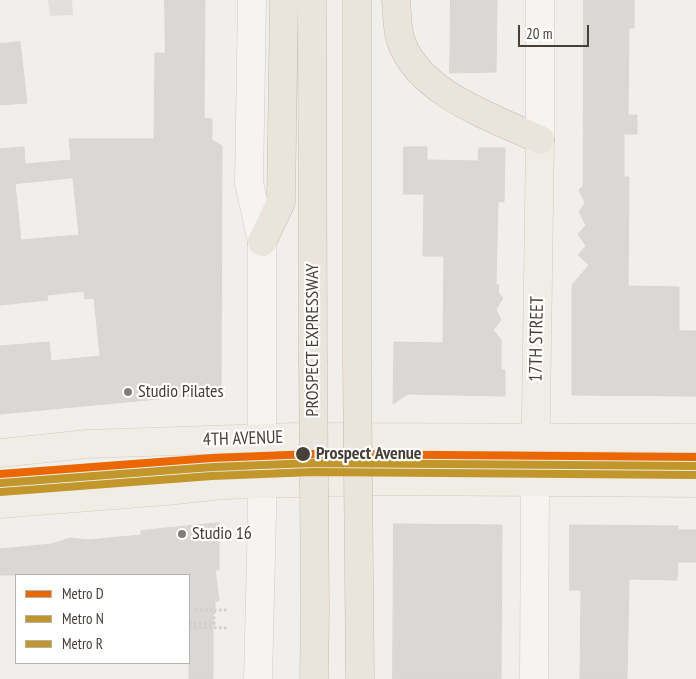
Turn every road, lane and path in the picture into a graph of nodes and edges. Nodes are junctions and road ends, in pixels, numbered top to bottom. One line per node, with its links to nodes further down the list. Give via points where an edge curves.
1 (252, 0): 8 (main road, via 249,183)
2 (284, 0): 8 (highway, via 281,202)
3 (312, 0): 24 (highway, PROSPECT EXPRESSWAY, bridge)
4 (357, 0): 25 (highway, bridge)
5 (396, 0): 7 (highway, via 400,38 410,59 425,78 463,103)
6 (540, 0): 7 (main road, 17TH STREET)
7 (540, 140): 9 (main road, 17TH STREET)
8 (262, 242): 10 (main road)
9 (536, 437): 10 (main road, 4TH AVENUE); 11 (main road, 4TH AVENUE); 13 (main road, 17TH STREET)
10 (261, 438): 12 (main road, 4TH AVENUE, via 87,444); 15 (main road)
11 (696, 438)
12 (0, 453)
13 (535, 482): 14 (main road); 15 (main road); 26 (main road, 17TH STREET)
14 (696, 483)
15 (262, 484): 16 (main road, via 223,484); 23 (main road)
16 (0, 504)
17 (194, 610): 18 (path)
18 (214, 610): 19 (path); 20 (path, via 214,624)
19 (227, 610)
20 (190, 623)
21 (190, 628): 22 (path)
22 (226, 628)
23 (258, 679)
24 (314, 679)
25 (360, 679)
26 (534, 679)

